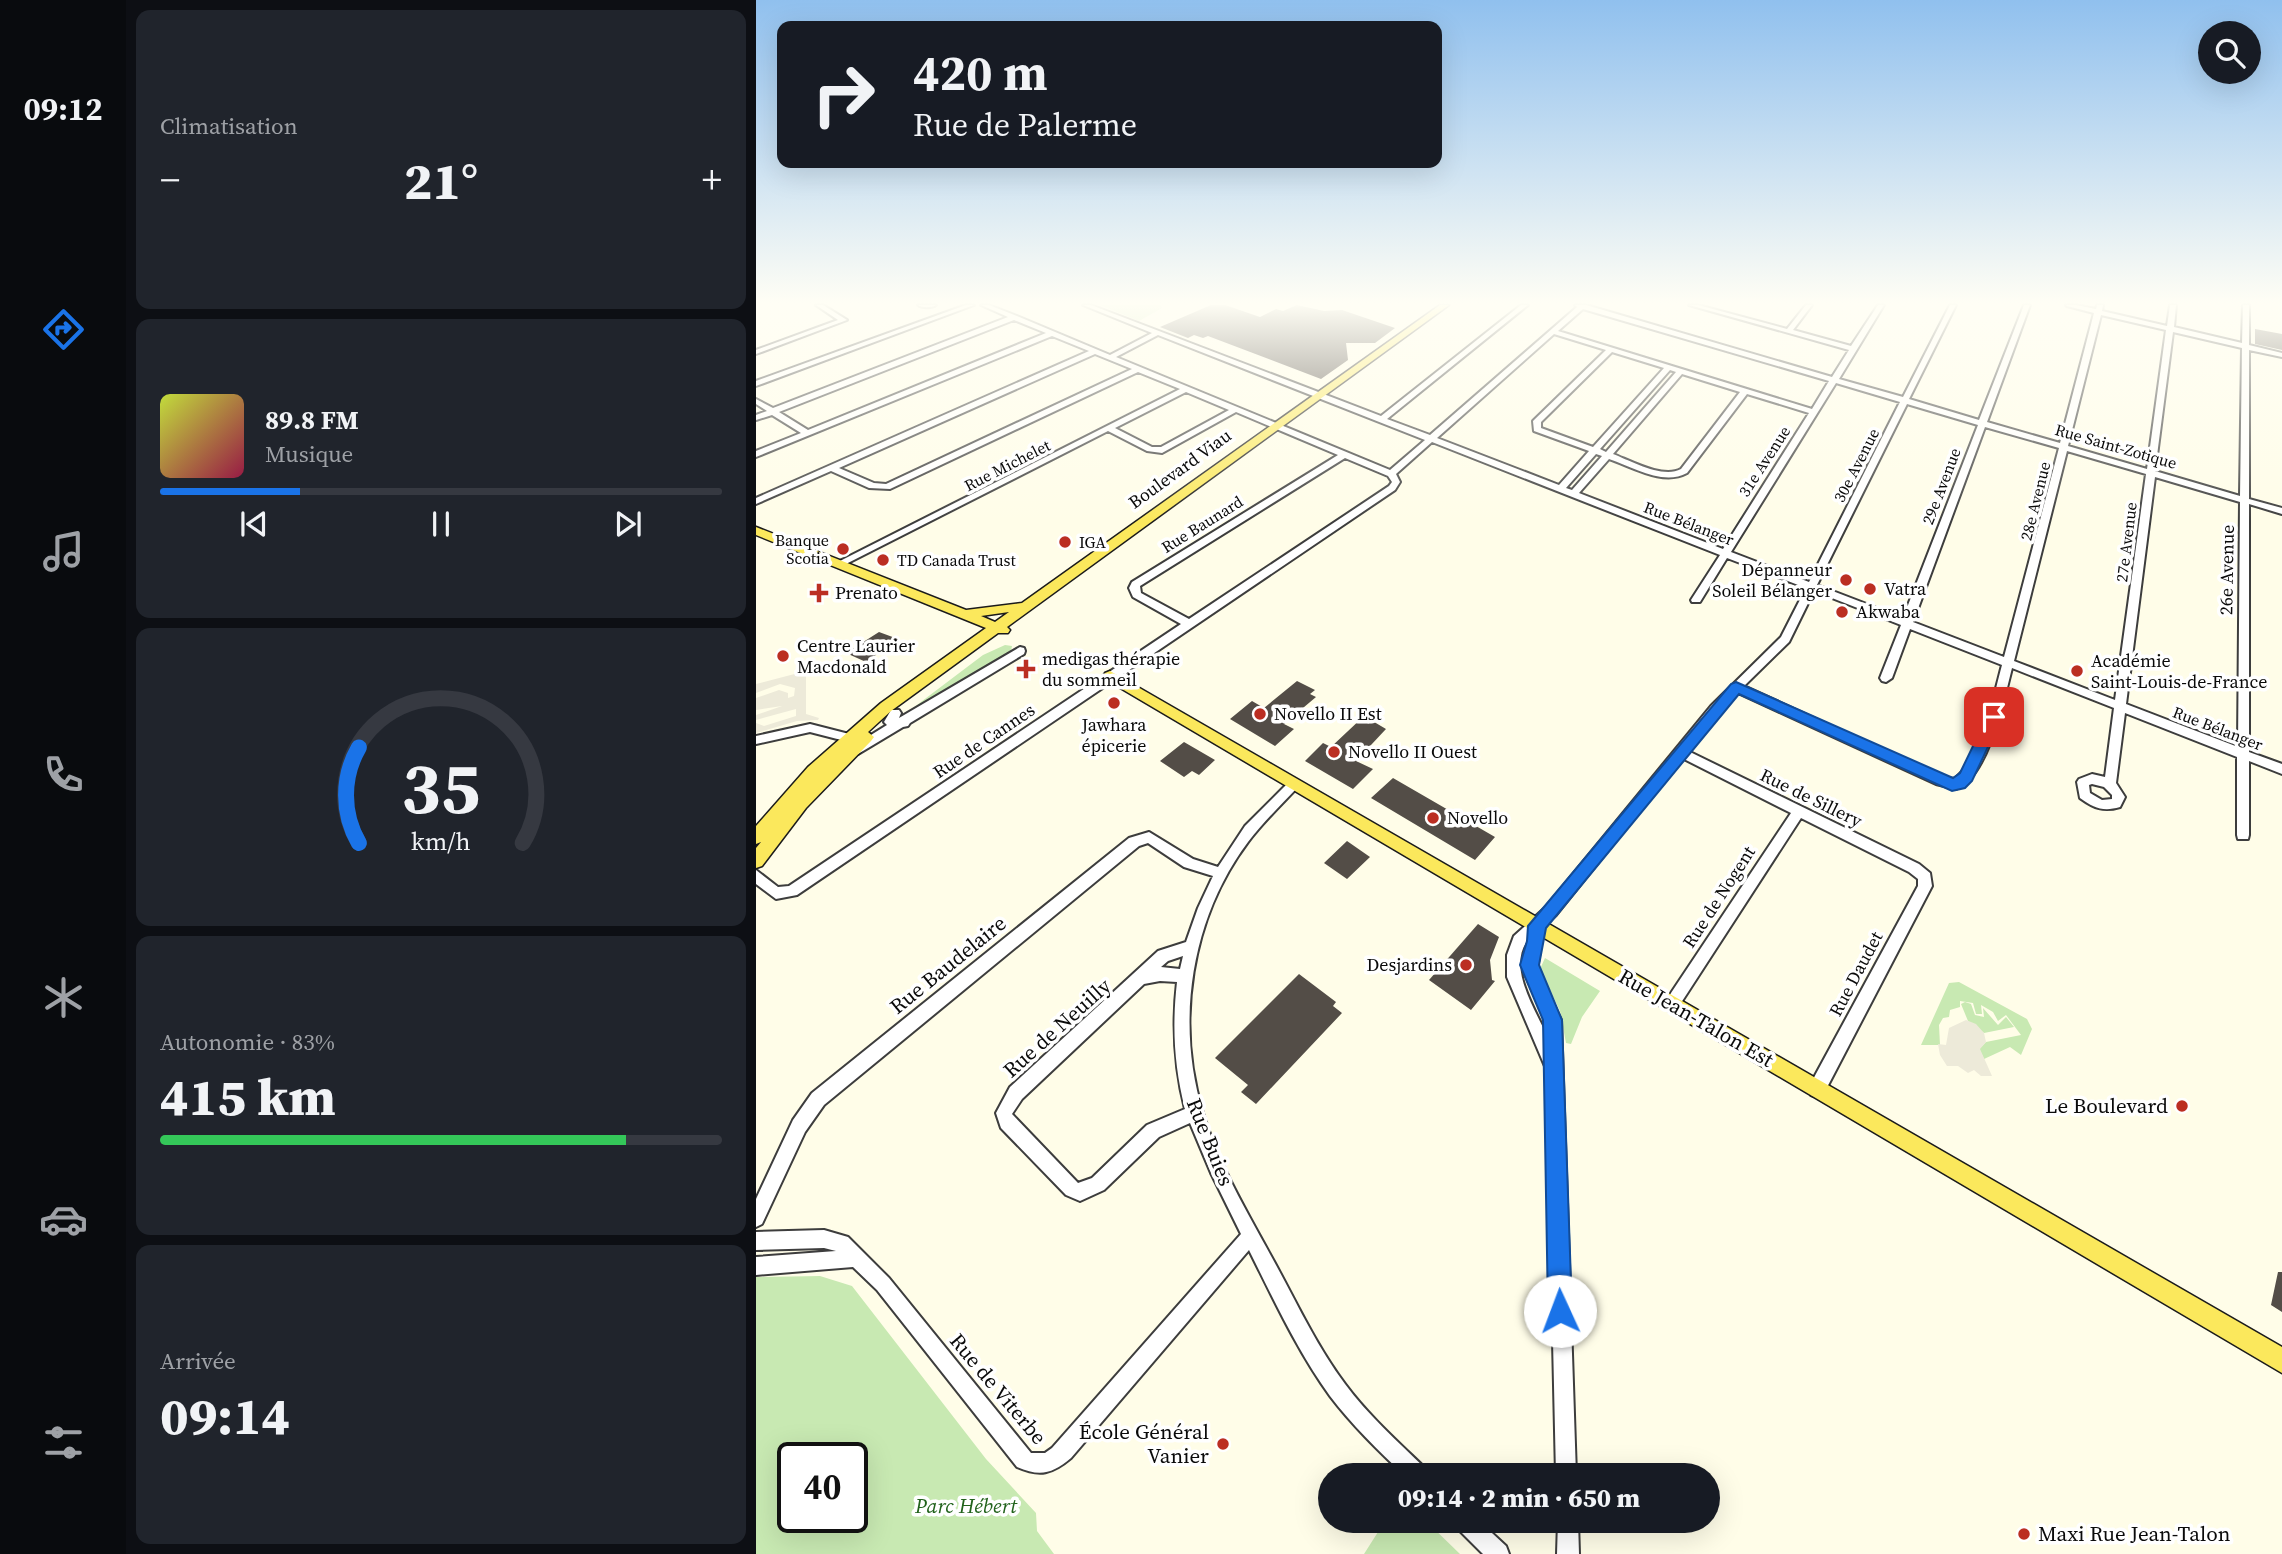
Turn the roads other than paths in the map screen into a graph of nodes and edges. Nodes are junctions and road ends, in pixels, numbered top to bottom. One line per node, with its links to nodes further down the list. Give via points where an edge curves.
1 (773, 378): 22 (street)
2 (859, 378): 29 (street)
3 (944, 378): 36 (street)
4 (1034, 378): 43 (street)
5 (1120, 378): 43 (street, via 891,485 872,486)
6 (1158, 378): 23 (street)
7 (1271, 378): 25 (street, Rue Bélanger)
8 (1344, 378): 25 (main road)
9 (1434, 378): 32 (street)
10 (1502, 378): 37 (street)
11 (1582, 378): 39 (street, via 1536,424 1541,431)
12 (1660, 378): 39 (street)
13 (1675, 378): 42 (street)
14 (1702, 378): 24 (street)
15 (1830, 378): 21 (street, Rue Saint-Zotique)
16 (1917, 378): 26 (street, 30e Avenue)
17 (1999, 378): 33 (street, 29e Avenue)
18 (2081, 378): 38 (street, 28e Avenue)
19 (2163, 378): 44 (street, 27e Avenue)
20 (2245, 378): 48 (street, 26e Avenue)
21 (1835, 379): 26 (street, Rue Saint-Zotique); 30 (street, 31e Avenue)
22 (756, 384)
23 (1186, 389): 28 (street); 35 (street, Rue Michelet)
24 (1745, 391): 30 (street); 42 (street, via 1680,474 1661,475)
25 (1318, 396): 32 (street, Rue Bélanger); 34 (main road)
26 (1906, 400): 33 (street, Rue Saint-Zotique); 54 (street, 30e Avenue)
27 (756, 401): 29 (street)
28 (1236, 410): 34 (street); 35 (street, via 1161,450)
29 (773, 411): 31 (street); 36 (street)
30 (1814, 412): 52 (street, 31e Avenue)
31 (756, 418)
32 (1381, 420): 37 (street, Rue Bélanger)
33 (1982, 422): 38 (street, Rue Saint-Zotique); 59 (street, 29e Avenue)
34 (1277, 426): 41 (street); 56 (main road, Boulevard Viau); 60 (main road, Boulevard Viau, via 1268,438)
35 (1110, 429): 53 (street, Rue Michelet)
36 (807, 433): 40 (street)
37 (1431, 439): 45 (street); 46 (street, Rue Bélanger)
38 (2063, 446): 44 (street, Rue Saint-Zotique); 64 (street, 28e Avenue)
39 (1595, 450): 42 (street); 46 (street)
40 (756, 454)
41 (1345, 454): 45 (street); 58 (street, Rue Baunard, via 1136,584 1137,595)
42 (1608, 455): 47 (street)
43 (830, 467): 49 (street)
44 (2151, 472): 48 (street, Rue Saint-Zotique); 68 (street, 27e Avenue)
45 (1391, 474): 58 (street, Rue de Cannes, via 1396,482 1392,488)
46 (1560, 489): 47 (street, Rue Bélanger)
47 (1573, 494): 52 (street, Rue Bélanger)
48 (2245, 500): 50 (street, Rue Saint-Zotique); 73 (street, 26e Avenue)
49 (756, 501)
50 (2282, 511)
51 (756, 531): 53 (main road)
52 (1723, 552): 54 (street, Rue Bélanger); 55 (street, 31e Avenue)
53 (839, 564): 57 (main road)
54 (1812, 587): 59 (street, Rue Bélanger); 61 (street, 30e Avenue)
55 (1696, 600)
56 (1028, 603): 57 (main road); 60 (main road, Boulevard Viau)
57 (964, 614): 60 (main road); 63 (main road, via 965,638)
58 (1187, 623): 65 (street, Rue de Cannes)
59 (1906, 624): 64 (street, Rue Bélanger); 66 (street, 29e Avenue)
60 (1000, 629): 63 (main road, Boulevard Viau); 69 (main road, Boulevard Viau)
61 (1785, 639): 67 (street)
62 (1020, 651): 69 (street, Boulevard Viau)
63 (954, 657): 71 (main road, Boulevard Viau)
64 (2009, 663): 67 (street, 28e Avenue, via 1990,731 1966,777 1956,784 1940,781); 68 (street, Rue Bélanger)
65 (1110, 676): 75 (main road, Rue Jean-Talon Est); 82 (street, Rue de Cannes, via 792,891 776,893)
66 (1886, 678)
67 (1736, 687): 72 (street)
68 (2121, 708): 73 (street, Rue Bélanger); 76 (street, 27e Avenue)
69 (899, 718): 71 (main road, Boulevard Viau)
70 (756, 740): 71 (street, via 810,728)
71 (848, 746): 79 (main road, Boulevard Viau, via 804,782); 80 (main road, Boulevard Viau)
72 (1680, 752): 77 (street, Rue de Sillery); 84 (street)
73 (2243, 754): 74 (street, Rue Bélanger); 78 (street, 26e Avenue)
74 (2282, 769)
75 (1294, 784): 81 (street, Rue Buies, via 1249,831); 84 (main road, Rue Jean-Talon Est)
76 (2110, 784)
77 (1799, 811): 83 (street, Rue de Sillery); 88 (street, Rue de Nogent)
78 (2243, 835)
79 (756, 837)
80 (756, 860)
81 (1221, 873): 85 (street, Rue Buies, via 1204,905); 91 (street, Rue Baudelaire, via 1189,863 1149,837 1134,842 818,1099 799,1126)
82 (756, 876)
83 (1925, 877): 89 (street, Rue Daudet, via 1925,886)
84 (1537, 926): 88 (main road, Rue Jean-Talon Est); 98 (street, via 1529,965 1553,1020)
85 (1192, 946): 86 (street, Rue Buies); 87 (street, Rue de Neuilly, via 1168,953)
86 (1186, 976): 87 (street); 90 (street, Rue Buies, via 1181,1032)
87 (1143, 977): 90 (street, Rue de Neuilly, via 1016,1093 1004,1117 1080,1192 1098,1184 1153,1131)
88 (1672, 1004): 89 (main road, Rue Jean-Talon Est)
89 (1817, 1089): 96 (main road, Rue Jean-Talon Est)
90 (1194, 1113): 92 (street, Rue Buies)
91 (756, 1218)
92 (1251, 1235): 94 (street, Rue de Viterbe, via 1064,1451 1039,1465 1024,1460 883,1284); 97 (street, Rue Buies, via 1329,1378)
93 (756, 1241): 94 (street, Rue de Viterbe, via 824,1239 842,1243)
94 (855, 1258): 95 (street)
95 (756, 1266)
96 (2282, 1361)
97 (1406, 1463)
98 (1566, 1463)
99 (1477, 1533): 101 (street)
100 (1568, 1533): 102 (street)
101 (1499, 1554)
102 (1568, 1554)

